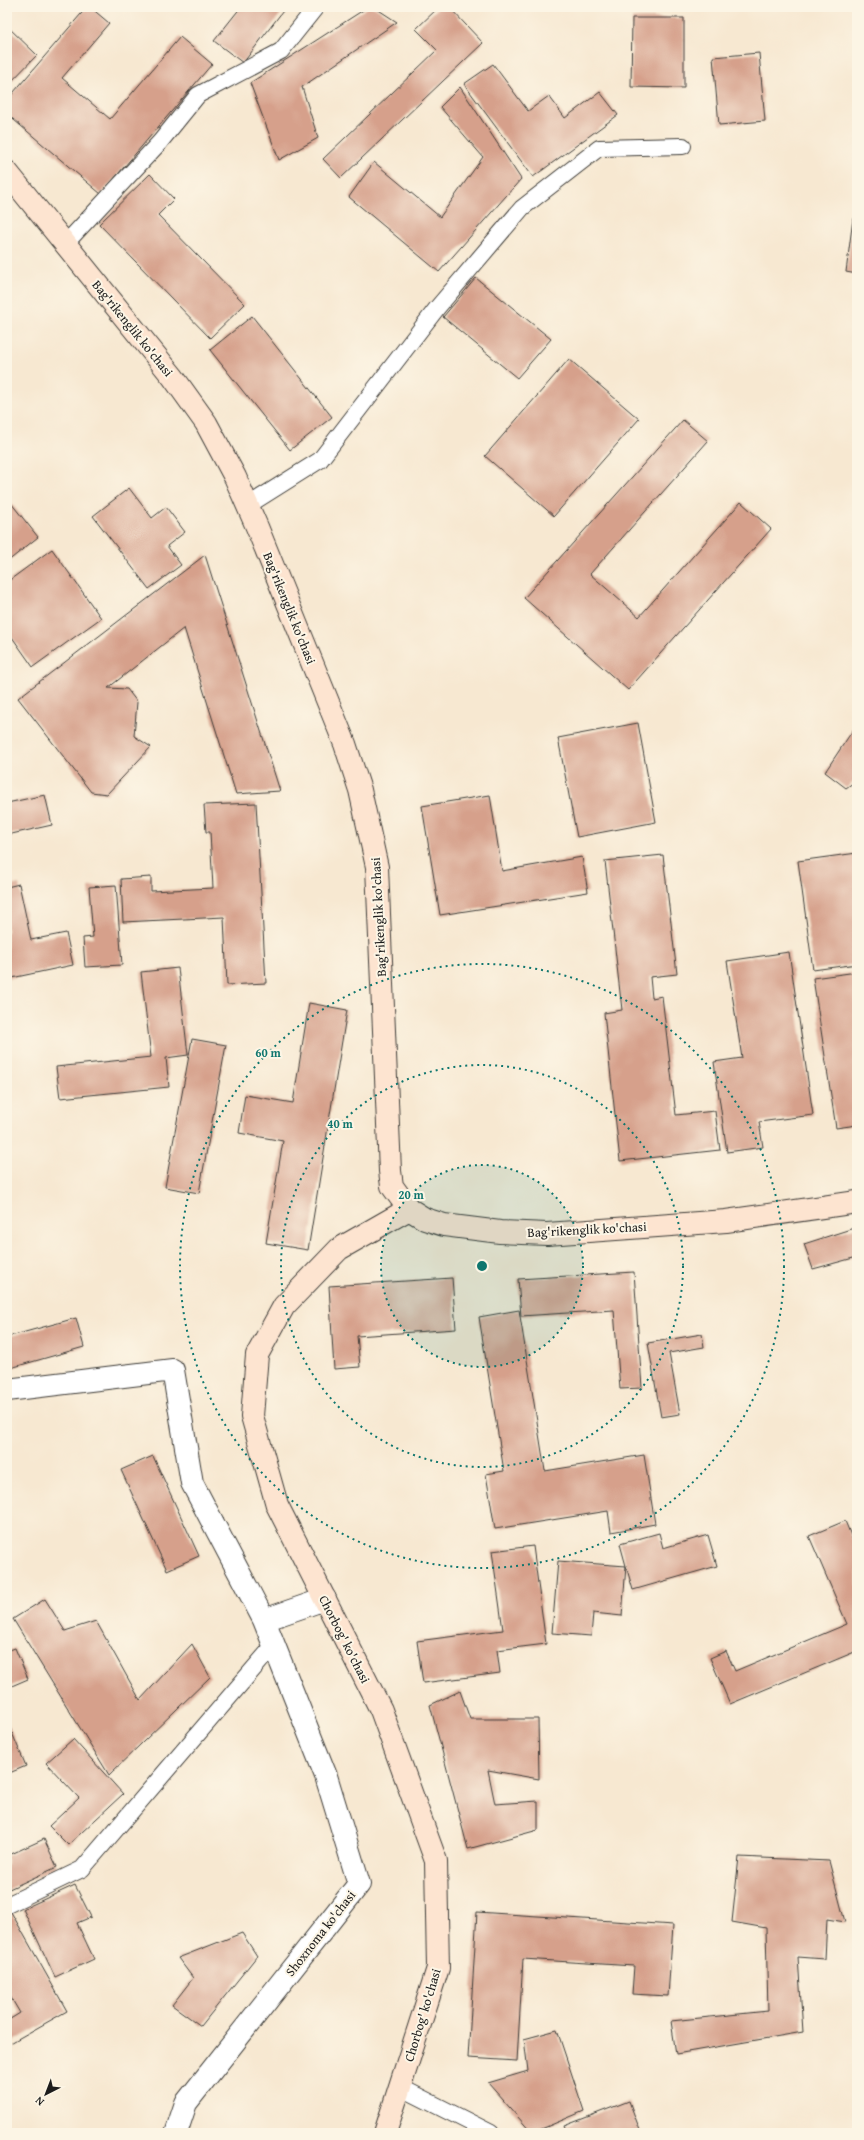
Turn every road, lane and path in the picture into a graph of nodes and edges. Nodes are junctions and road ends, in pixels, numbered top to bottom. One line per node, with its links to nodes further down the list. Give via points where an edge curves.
1 (316, 7): 4 (lane, via 281,51 198,95 160,142)
2 (683, 146): 5 (lane, via 599,148 522,208 437,308 320,460)
3 (7, 172): 4 (main road, Bag'rikenglik ko'chasi)
4 (65, 244): 5 (main road, Bag'rikenglik ko'chasi, via 173,377 206,423 235,477)
5 (247, 506): 7 (main road, Bag'rikenglik ko'chasi, via 345,744 370,831 377,867 390,1171 392,1186)
6 (857, 1202): 7 (main road, Bag'rikenglik ko'chasi, via 726,1221 547,1234 500,1232 444,1225 425,1219)
7 (409, 1209): 9 (main road, Chorbog' ko'chasi, via 339,1249 284,1306 256,1355 252,1416 277,1506)
8 (7, 1390): 10 (street, Shoxnoma ko'chasi, via 172,1370 192,1483)
9 (325, 1599): 10 (street); 13 (main road, Chorbog' ko'chasi, via 382,1710 436,1862 438,1968)
10 (264, 1620): 11 (street, Shoxnoma ko'chasi)
11 (274, 1645): 12 (lane, via 82,1869); 14 (street, Shoxnoma ko'chasi, via 326,1776 358,1884 186,2103)
12 (7, 1905)
13 (400, 2087): 15 (main road, Chorbog' ko'chasi); 16 (lane)
14 (176, 2133)
15 (385, 2133)
16 (491, 2133)

